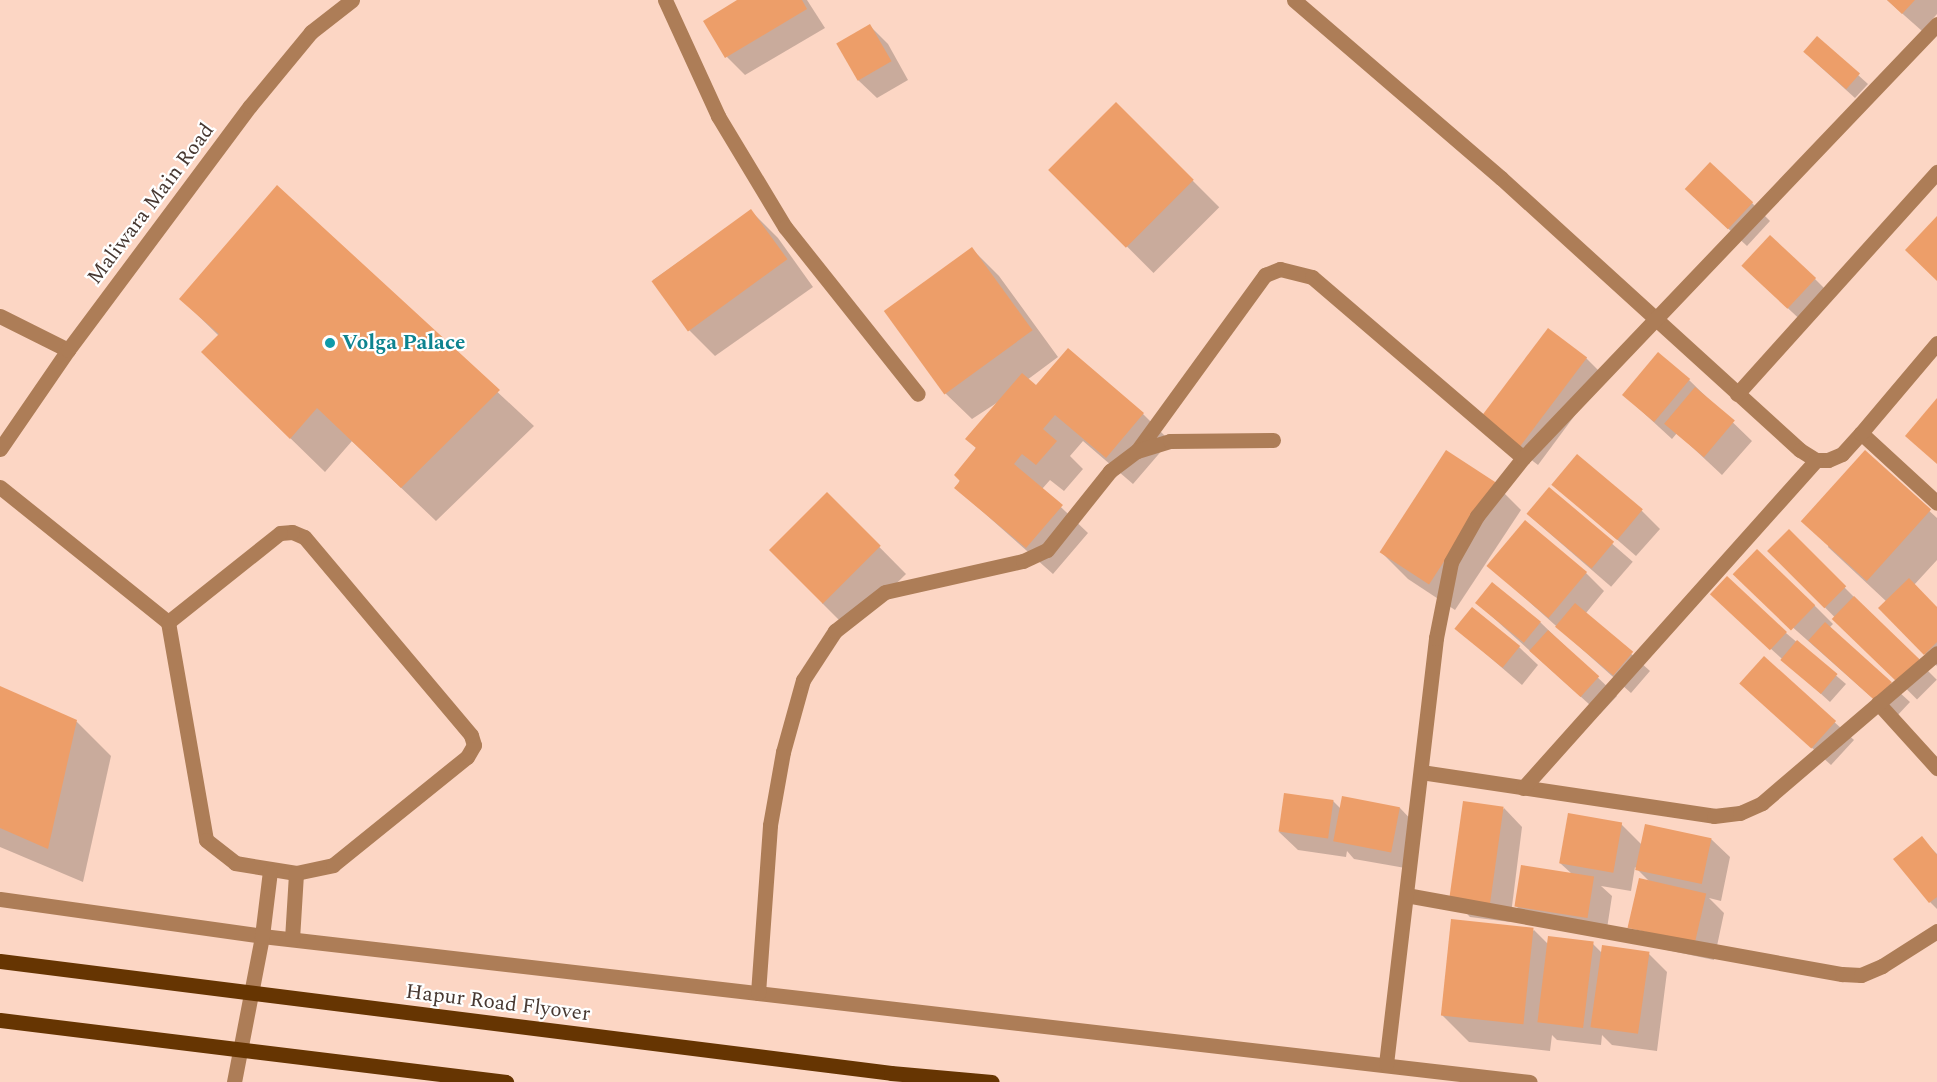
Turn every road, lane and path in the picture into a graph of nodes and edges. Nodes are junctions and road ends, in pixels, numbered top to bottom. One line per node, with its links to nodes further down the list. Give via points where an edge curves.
1 (352, 0): 9 (street, Maliwara Main Road, via 311,32)
2 (665, 0): 10 (street, via 718,116 779,218)
3 (1294, 0): 7 (street)
4 (1937, 24): 7 (street)
5 (1937, 172): 11 (street)
6 (0, 316): 9 (street)
7 (1658, 318): 11 (street); 16 (street)
8 (1937, 343): 12 (street)
9 (68, 350): 14 (street, Maliwara Main Road)
10 (918, 394)
11 (1737, 394): 17 (street)
12 (1861, 433): 17 (street, via 1842,454); 19 (street)
13 (1273, 440): 15 (street, via 1170,441)
14 (0, 449)
15 (1137, 451): 16 (street, via 1265,274 1280,269 1312,277); 34 (street, via 1110,471 1047,550 1023,561 885,592 835,631 803,680 783,752 770,825)
16 (1523, 458): 24 (street, via 1477,516 1451,562 1441,601)
17 (1816, 460): 25 (street)
18 (0, 488): 20 (street)
19 (1937, 503)
20 (168, 622): 26 (street, via 206,840 235,863); 27 (street, via 280,533 292,532 304,537 471,735 474,745 467,757 333,865)
21 (1937, 653): 22 (street)
22 (1878, 703): 23 (street); 25 (street, via 1762,803 1740,813 1714,816)
23 (1937, 768)
24 (1421, 772): 25 (street); 28 (street)
25 (1523, 788)
26 (270, 871): 27 (street); 31 (street)
27 (296, 873): 32 (street)
28 (1406, 896): 30 (street, via 1842,975 1861,975 1882,966); 36 (street)
29 (0, 899): 31 (street)
30 (1937, 931)
31 (262, 936): 32 (street); 37 (street)
32 (292, 939): 34 (street)
33 (0, 962): 39 (main road, Hapur Road Flyover, bridge, via 891,1073)
34 (758, 993): 36 (street)
35 (0, 1020): 38 (main road, bridge)
36 (1386, 1064): 40 (street)
37 (234, 1082)
38 (506, 1082)
39 (992, 1082)
40 (1530, 1082)

